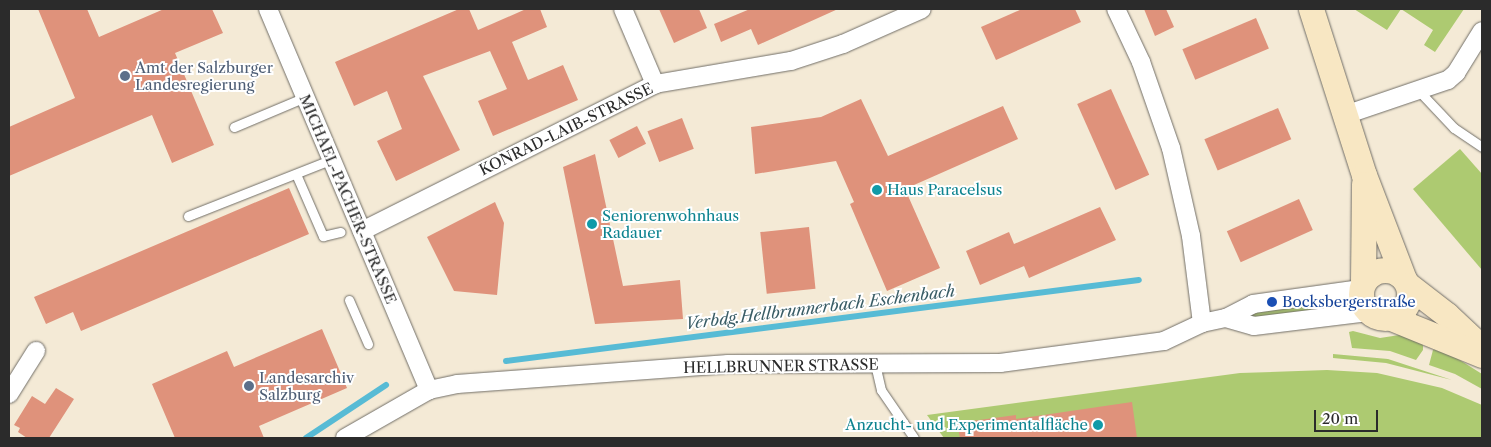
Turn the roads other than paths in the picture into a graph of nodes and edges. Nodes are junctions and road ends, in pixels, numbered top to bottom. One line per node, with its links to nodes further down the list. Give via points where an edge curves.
1 (268, 9): 9 (street, MICHAEL-PACHER-STRASSE)
2 (623, 9): 7 (street)
3 (922, 9): 7 (street, KONRAD-LAIB-STRASSE, via 843,44 792,61)
4 (1116, 9): 23 (street, via 1141,62 1171,148 1191,236)
5 (1311, 9): 10 (street)
6 (1482, 31): 8 (street, via 1456,73)
7 (655, 84): 17 (street, KONRAD-LAIB-STRASSE)
8 (1419, 91): 10 (street); 12 (lane, via 1454,128)
9 (305, 97): 11 (lane); 13 (street, MICHAEL-PACHER-STRASSE)
10 (1345, 114): 15 (street)
11 (234, 127)
12 (1482, 147)
13 (330, 160): 14 (lane); 17 (street, MICHAEL-PACHER-STRASSE)
14 (296, 174): 16 (lane); 18 (lane, via 323,236)
15 (1364, 175): 19 (street); 21 (street)
16 (188, 216)
17 (362, 231): 29 (street, MICHAEL-PACHER-STRASSE)
18 (341, 232)
19 (1406, 282): 21 (street, via 1408,302 1405,309); 21 (street, via 1398,273 1375,272); 25 (street)
20 (349, 300): 24 (lane)
21 (1371, 300): 22 (street, HELLBRUNNER STRASSE, via 1253,304); 22 (street, HELLBRUNNER STRASSE, via 1254,326); 27 (street)
22 (1226, 318): 23 (street, HELLBRUNNER STRASSE)
23 (1202, 323): 28 (street, HELLBRUNNER STRASSE, via 1164,341 1000,363)
24 (368, 344)
25 (1482, 348)
26 (36, 351): 30 (street)
27 (1482, 356)
28 (875, 364): 29 (street, HELLBRUNNER STRASSE, via 728,364 457,384); 32 (lane, via 881,390)
29 (429, 390): 31 (street, HELLBRUNNER STRASSE)
30 (9, 394)
31 (344, 438)
32 (914, 438)

